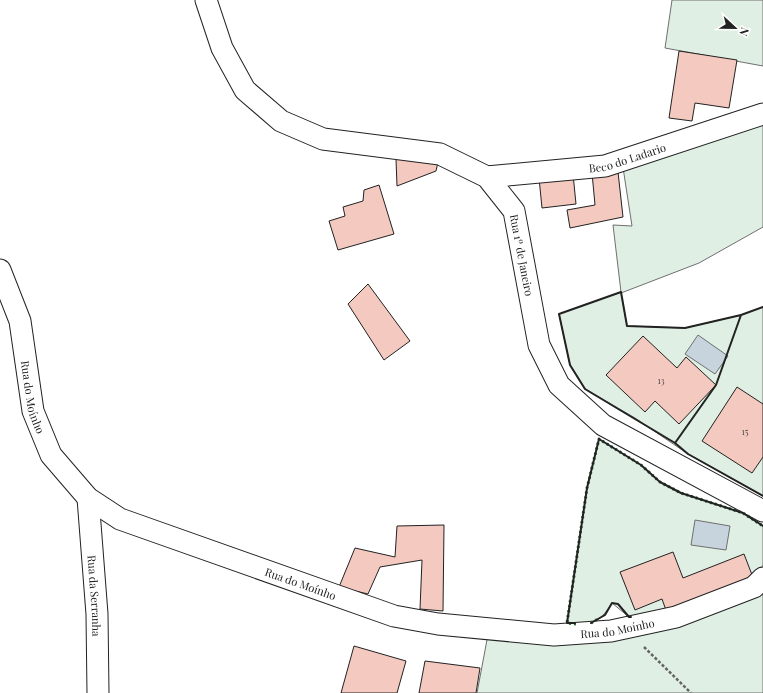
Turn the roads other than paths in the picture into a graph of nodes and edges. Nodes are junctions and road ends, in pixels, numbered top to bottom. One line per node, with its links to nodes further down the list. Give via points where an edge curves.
1 (206, 0): 3 (street, Rua 1º de Janeiro, via 222,48 245,90 282,121 323,139 440,154)
2 (763, 114): 3 (street, Beco do Ladario, via 605,166)
3 (487, 177): 6 (street, Rua 1º de Janeiro, via 514,211 539,345 558,385 603,425)
4 (0, 270): 5 (street, Rua do Moínho, via 20,321 33,411 51,455)
5 (88, 498): 7 (street, Rua do Moínho, via 120,519 394,616 438,624 554,635 612,631 676,617 754,587); 8 (street, Rua da Serranha, via 97,614)
6 (763, 511)
7 (763, 578)
8 (98, 693)

